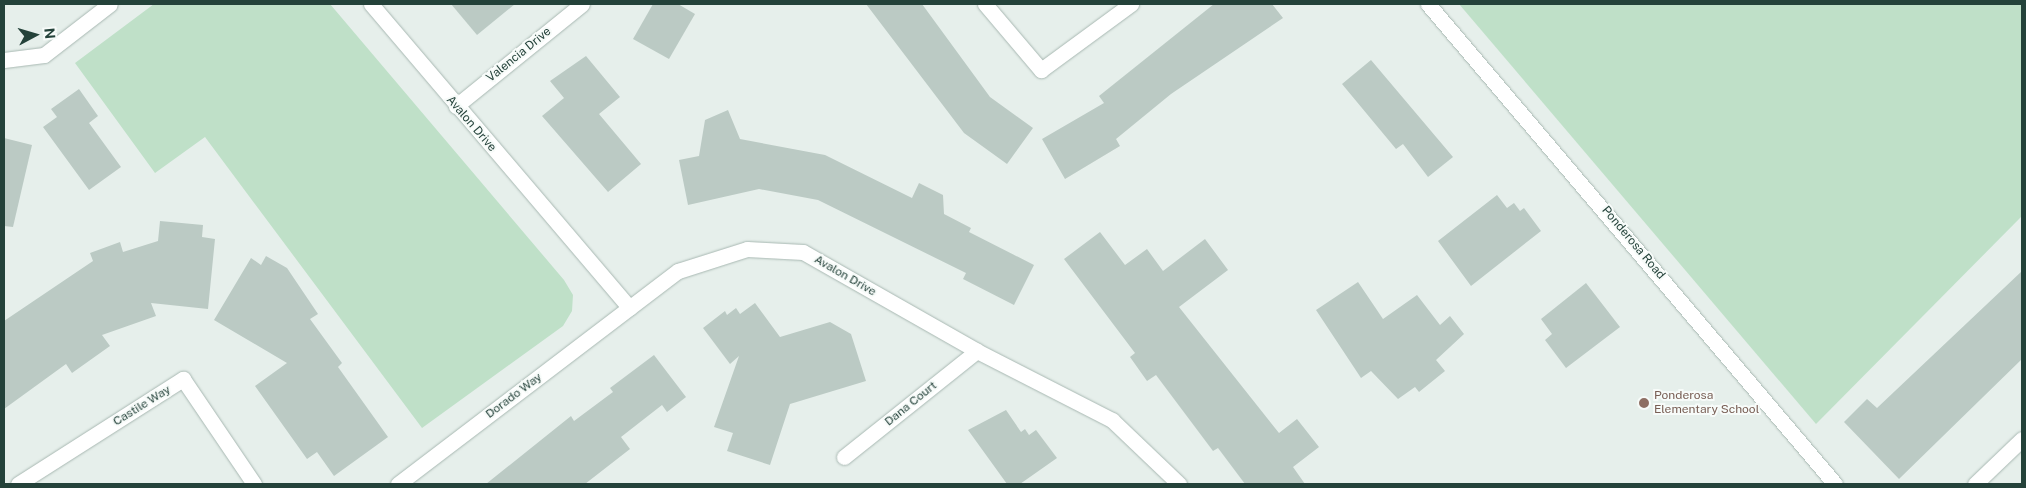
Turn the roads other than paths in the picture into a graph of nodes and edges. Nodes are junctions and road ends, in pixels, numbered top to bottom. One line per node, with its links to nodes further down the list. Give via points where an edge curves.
1 (110, 4): 7 (street, via 44,55)
2 (371, 4): 8 (street, Avalon Drive)
3 (582, 4): 8 (street, Valencia Drive)
4 (985, 4): 5 (street, via 1041,70)
5 (1131, 4)
6 (1428, 4): 17 (street, Ponderosa Road)
7 (4, 60)
8 (456, 106): 9 (street, Avalon Drive)
9 (630, 308): 10 (street, Avalon Drive, via 678,271 747,249 803,252); 15 (street, Dorado Way)
10 (977, 351): 12 (street, Dana Court); 16 (street, Avalon Drive, via 1112,420)
11 (2022, 439): 18 (street)
12 (844, 457)
13 (18, 484): 14 (street, Castile Way, via 183,379)
14 (254, 484)
15 (398, 484)
16 (1179, 484)
17 (1835, 484)
18 (1976, 484)

